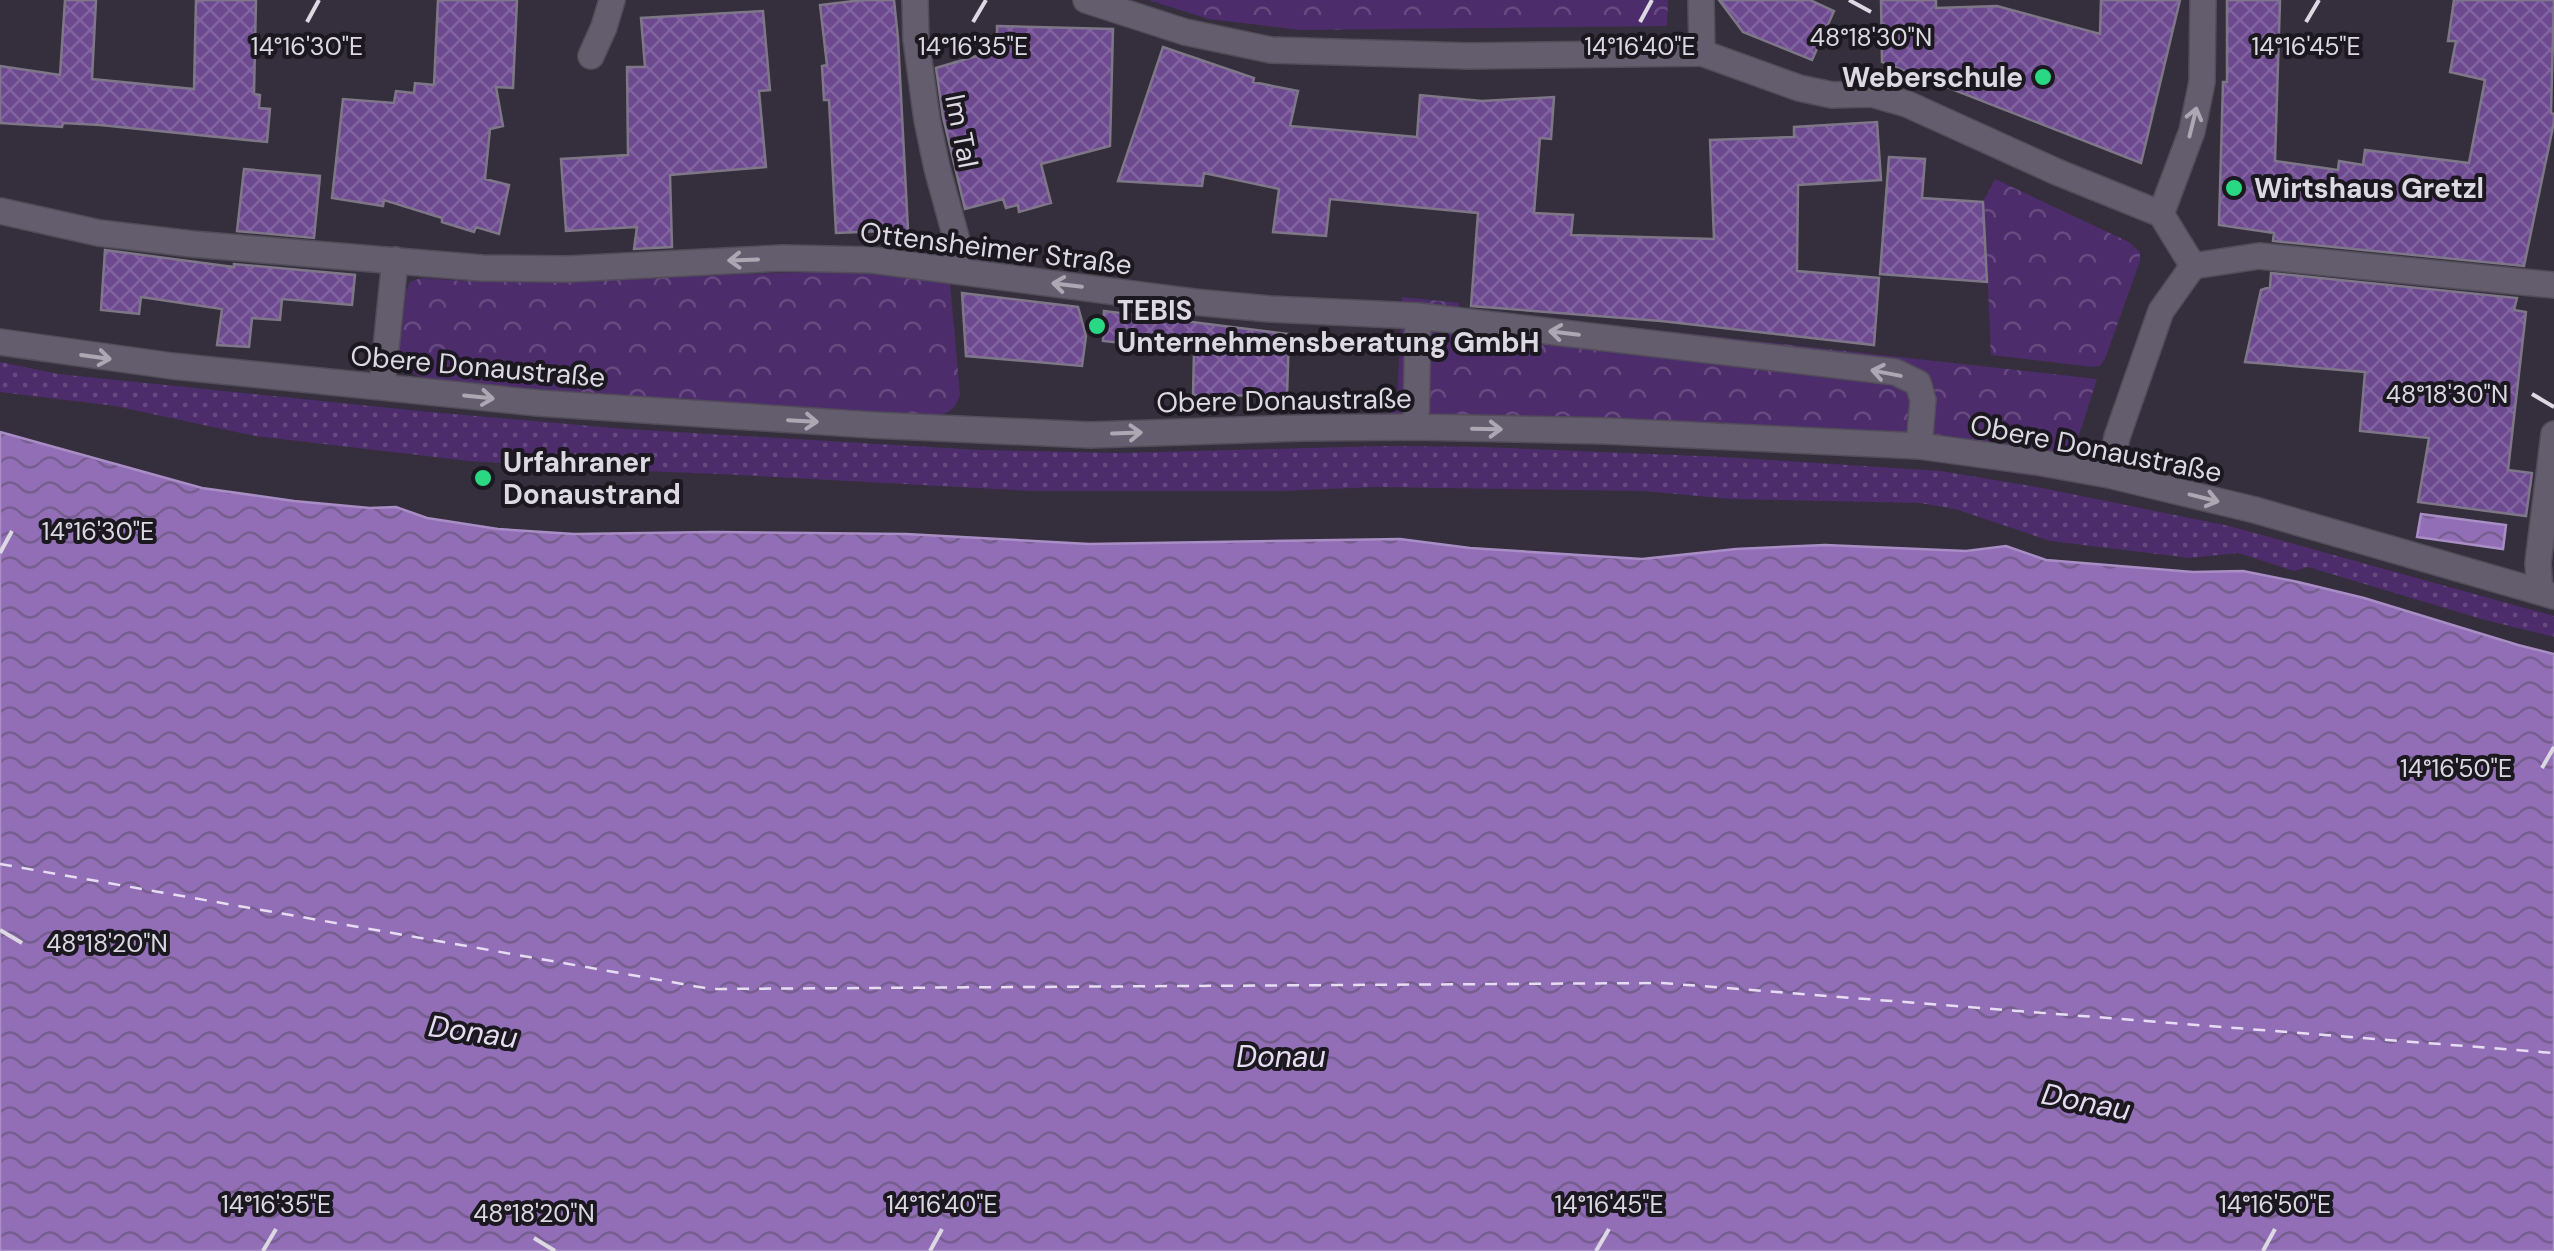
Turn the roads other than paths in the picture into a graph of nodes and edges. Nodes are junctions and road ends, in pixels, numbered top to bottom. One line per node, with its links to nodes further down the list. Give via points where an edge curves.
1 (612, 0): 7 (street)
2 (916, 0): 12 (street, Im Tal, via 927,120 957,241)
3 (1086, 0): 6 (street, via 1270,50)
4 (1701, 0): 6 (street)
5 (2203, 0): 9 (street, one-way to 5, via 2202,82)
6 (1702, 54): 9 (street, via 1798,88 1907,104)
7 (591, 56)
8 (0, 211): 10 (street, Ottensheimer Straße, via 99,233)
9 (2161, 214): 11 (street)
10 (395, 260): 12 (street, Ottensheimer Straße, one-way to 10, via 801,258 568,269); 16 (street)
11 (2193, 266): 13 (street, via 2259,256); 20 (street, via 2161,310)
12 (955, 271): 14 (street, Ottensheimer Straße, one-way to 12, via 1194,302)
13 (2554, 285)
14 (1418, 316): 17 (street); 19 (street, Ottensheimer Straße, one-way to 14, via 1918,383 1895,372)
15 (0, 342): 16 (street, Obere Donaustraße, one-way to 16)
16 (382, 387): 17 (street, Obere Donaustraße, one-way to 17, via 670,414 986,431)
17 (1416, 427): 19 (street, Obere Donaustraße, one-way to 19)
18 (2554, 434): 21 (street, via 2538,563)
19 (1919, 446): 20 (street, Obere Donaustraße)
20 (2109, 475): 21 (street, Obere Donaustraße, one-way to 21)
21 (2547, 594)

